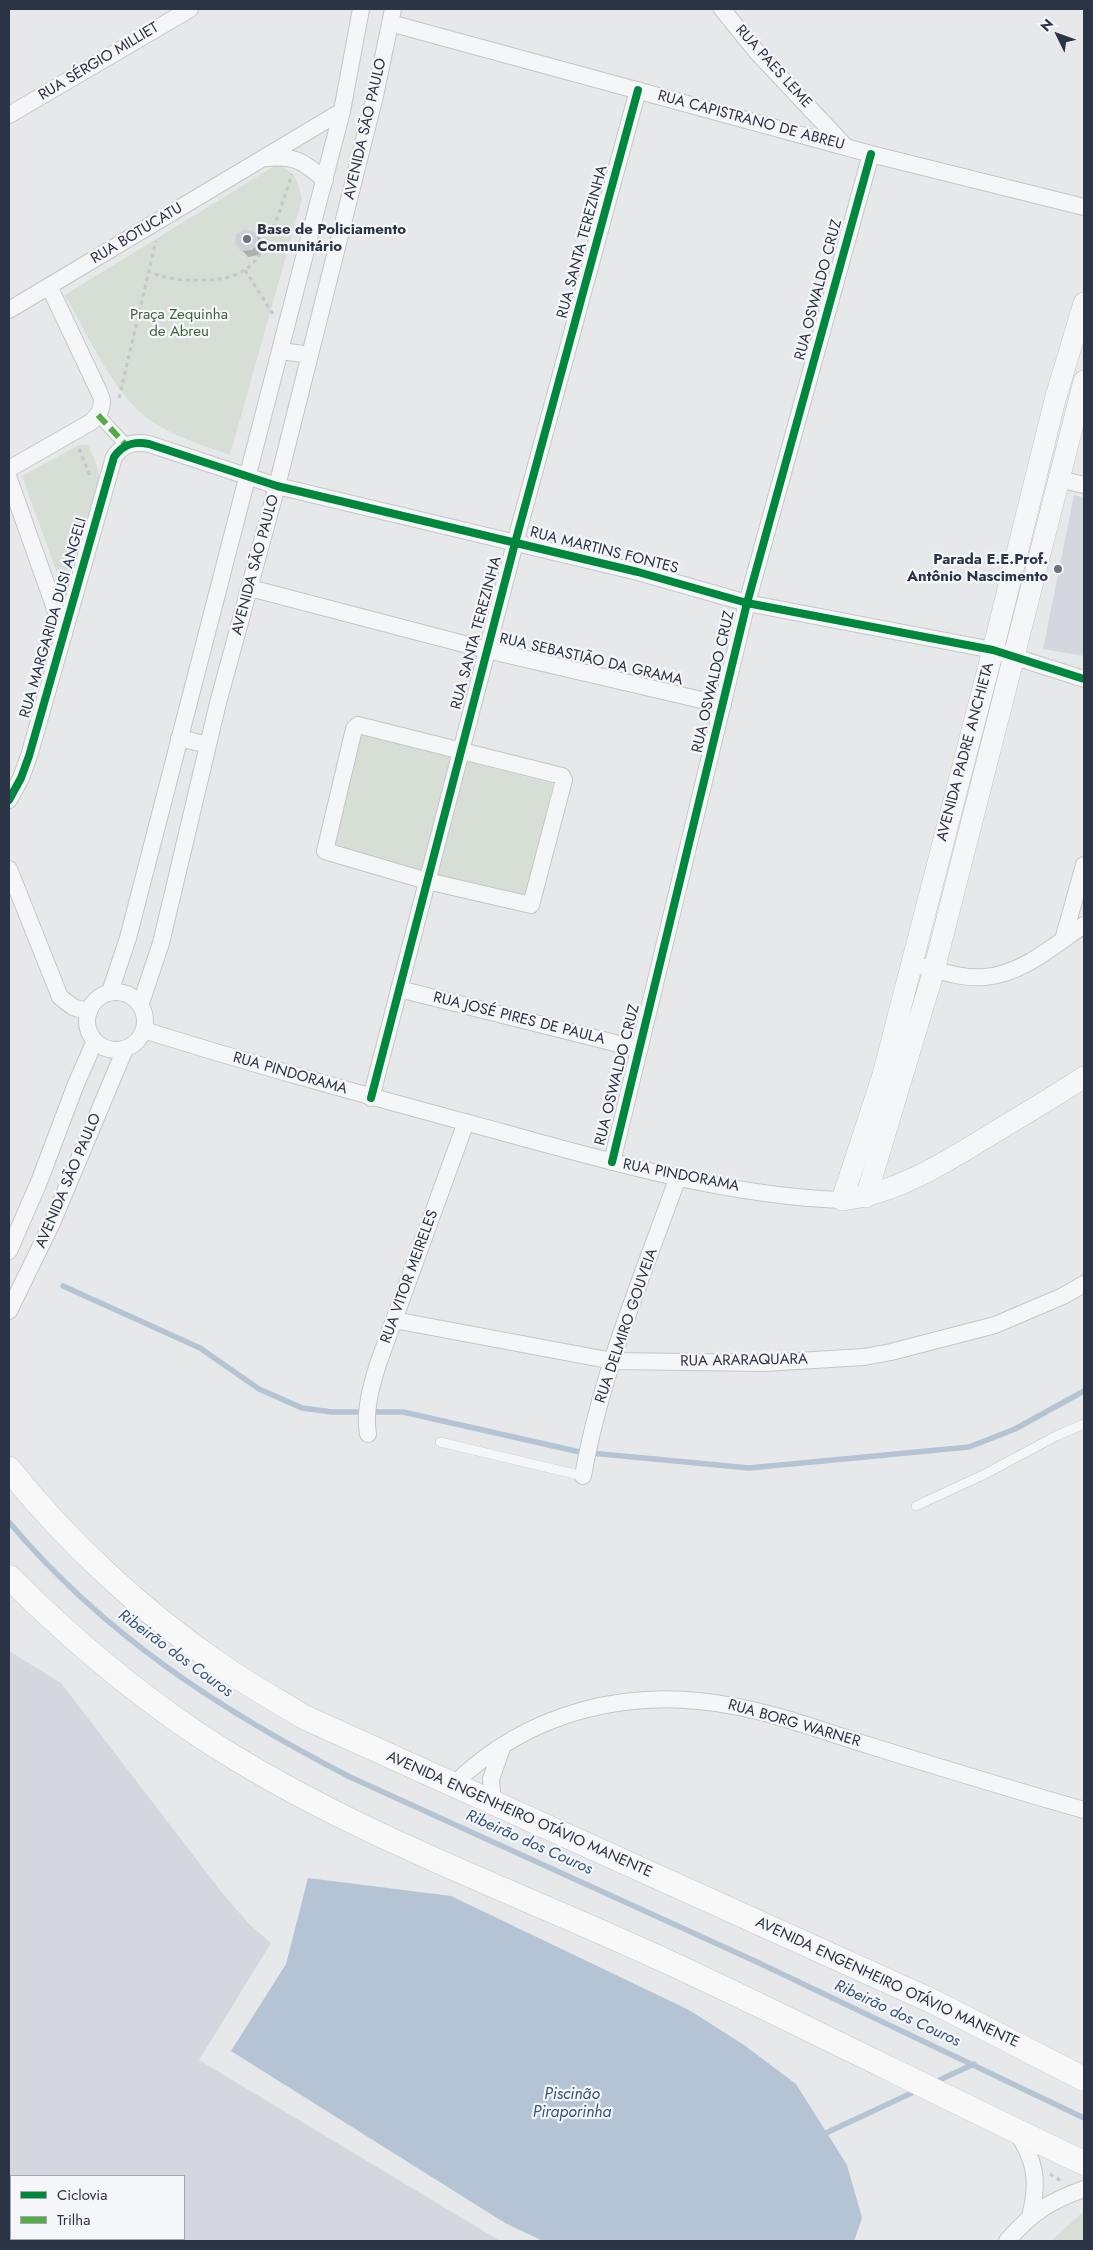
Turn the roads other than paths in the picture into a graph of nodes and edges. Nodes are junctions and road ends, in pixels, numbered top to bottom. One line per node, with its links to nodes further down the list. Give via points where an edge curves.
1 (190, 9): 4 (street, RUA SÉRGIO MILLIET)
2 (361, 9): 7 (street, AVENIDA SÃO PAULO)
3 (722, 9): 9 (street, RUA PAES LEME, via 756,51)
4 (163, 15): 8 (street, RUA SÉRGIO MILLIET)
5 (391, 16): 6 (street, RUA CAPISTRANO DE ABREU); 18 (street, AVENIDA SÃO PAULO, via 375,96)
6 (638, 90): 9 (street, RUA CAPISTRANO DE ABREU); 28 (street, RUA SANTA TEREZINHA)
7 (342, 111): 11 (street, RUA BOTUCATU); 12 (street, AVENIDA SÃO PAULO)
8 (9, 115)
9 (845, 146): 10 (street, RUA CAPISTRANO DE ABREU)
10 (871, 154): 13 (street, RUA CAPISTRANO DE ABREU); 31 (street, RUA OSWALDO CRUZ)
11 (264, 158): 12 (street, RUA BOTUCATU, via 282,156 298,159); 14 (street, RUA BOTUCATU)
12 (325, 180): 17 (street, AVENIDA SÃO PAULO)
13 (1084, 207)
14 (49, 286): 16 (street, RUA BOTUCATU); 20 (street, via 102,397)
15 (1084, 303): 35 (street, AVENIDA PADRE ANCHIETA, via 1055,400)
16 (9, 310)
17 (281, 351): 18 (street); 23 (street, AVENIDA SÃO PAULO)
18 (310, 356): 27 (street, AVENIDA SÃO PAULO)
19 (1084, 380): 25 (street, AVENIDA PADRE ANCHIETA)
20 (98, 415): 21 (street); 22 (street, via 88,424)
21 (126, 445): 23 (street, RUA MARTINS FONTES, via 137,442 149,444); 32 (street, RUA MARGARIDA DUSI ANGELI, via 114,457)
22 (9, 469)
23 (249, 478): 27 (street, RUA MARTINS FONTES); 39 (street, AVENIDA SÃO PAULO)
24 (9, 479): 30 (street)
25 (1059, 479): 26 (street); 36 (street, AVENIDA PADRE ANCHIETA)
26 (1084, 485)
27 (277, 486): 28 (street, RUA MARTINS FONTES); 29 (street, AVENIDA SÃO PAULO)
28 (515, 544): 31 (street, RUA MARTINS FONTES, via 638,572); 34 (street, RUA SANTA TEREZINHA)
29 (250, 588): 34 (street, RUA SEBASTIÃO DA GRAMA); 40 (street, AVENIDA SÃO PAULO)
30 (48, 589): 32 (street, via 63,602); 33 (street)
31 (747, 603): 35 (street, RUA MARTINS FONTES); 38 (street, RUA OSWALDO CRUZ)
32 (72, 604): 33 (street, RUA MARGARIDA DUSI ANGELI)
33 (64, 634): 42 (street, RUA MARGARIDA DUSI ANGELI, via 25,767)
34 (487, 650): 38 (street, RUA SEBASTIÃO DA GRAMA); 41 (street, RUA SANTA TEREZINHA)
35 (993, 650): 36 (street, RUA MARTINS FONTES); 48 (street, AVENIDA PADRE ANCHIETA)
36 (1013, 656): 37 (street); 49 (street, AVENIDA PADRE ANCHIETA)
37 (1084, 679)
38 (723, 705): 56 (street, RUA OSWALDO CRUZ)
39 (179, 738): 40 (street); 51 (street, AVENIDA SÃO PAULO, via 128,938)
40 (208, 745): 52 (street, AVENIDA SÃO PAULO, via 161,944)
41 (461, 751): 45 (street, RUA SANTA TEREZINHA); 45 (street, via 563,778 532,903 529,905); 45 (street, via 358,725 354,729 325,851)
42 (9, 800)
43 (1084, 865): 47 (street)
44 (9, 868): 53 (street, via 60,996 73,1007)
45 (427, 881): 50 (street, RUA SANTA TEREZINHA)
46 (1084, 925): 47 (street)
47 (1063, 940): 49 (street, via 1019,967 997,975 974,977)
48 (911, 964): 49 (street); 64 (street, AVENIDA PADRE ANCHIETA, via 882,1075)
49 (934, 970): 63 (street, AVENIDA PADRE ANCHIETA)
50 (399, 989): 56 (street, RUA JOSÉ PIRES DE PAULA); 59 (street, RUA SANTA TEREZINHA)
51 (110, 992): 52 (street, via 130,994); 53 (street, via 101,996)
52 (141, 1003): 54 (street, via 146,1016)
53 (89, 1012): 55 (street, via 89,1032)
54 (144, 1030): 57 (street, via 137,1042); 59 (street, RUA PINDORAMA)
55 (95, 1041): 57 (street, via 114,1050); 65 (street, AVENIDA SÃO PAULO)
56 (639, 1048): 61 (street, RUA OSWALDO CRUZ)
57 (125, 1049): 67 (street, AVENIDA SÃO PAULO, via 52,1223)
58 (1084, 1077): 63 (street, RUA PINDORAMA, via 947,1162 905,1183)
59 (370, 1098): 60 (street, RUA PINDORAMA)
60 (466, 1122): 61 (street, RUA PINDORAMA); 68 (street, RUA VITOR MEIRELES)
61 (612, 1162): 62 (street, RUA PINDORAMA)
62 (678, 1178): 64 (street, RUA PINDORAMA, via 786,1196); 69 (street, RUA DELMIRO GOUVEIA)
63 (866, 1197): 64 (street, RUA PINDORAMA)
64 (842, 1200)
65 (9, 1250)
66 (1084, 1284): 69 (street, RUA ARARAQUARA, via 995,1325 864,1357 764,1363)
67 (9, 1311)
68 (394, 1320): 69 (street, RUA ARARAQUARA); 71 (street, RUA VITOR MEIRELES, via 369,1399)
69 (613, 1361): 74 (street, RUA DELMIRO GOUVEIA)
70 (1084, 1424): 75 (lane)
71 (367, 1429)
72 (440, 1442): 74 (lane)
73 (9, 1468): 78 (main road, AVENIDA ENGENHEIRO OTÁVIO MANENTE, via 85,1553 131,1595 219,1664 304,1717)
74 (584, 1471)
75 (916, 1506)
76 (9, 1577): 82 (main road, via 117,1676 201,1736 249,1765 352,1820 683,1969)
77 (503, 1745): 78 (street, RUA BORG WARNER); 79 (street, via 491,1779); 80 (street, RUA BORG WARNER, via 562,1715 599,1706 662,1700 709,1702 754,1711)
78 (454, 1784): 79 (main road, AVENIDA ENGENHEIRO OTÁVIO MANENTE)
79 (492, 1802): 81 (main road, AVENIDA ENGENHEIRO OTÁVIO MANENTE, via 934,2002)
80 (1084, 1810)
81 (1084, 2079)
82 (1016, 2132): 83 (main road); 85 (street, via 1028,2148 1033,2163 1035,2196)
83 (1084, 2163)
84 (1076, 2187): 85 (street)
85 (1030, 2216): 86 (street)
86 (1008, 2241)

